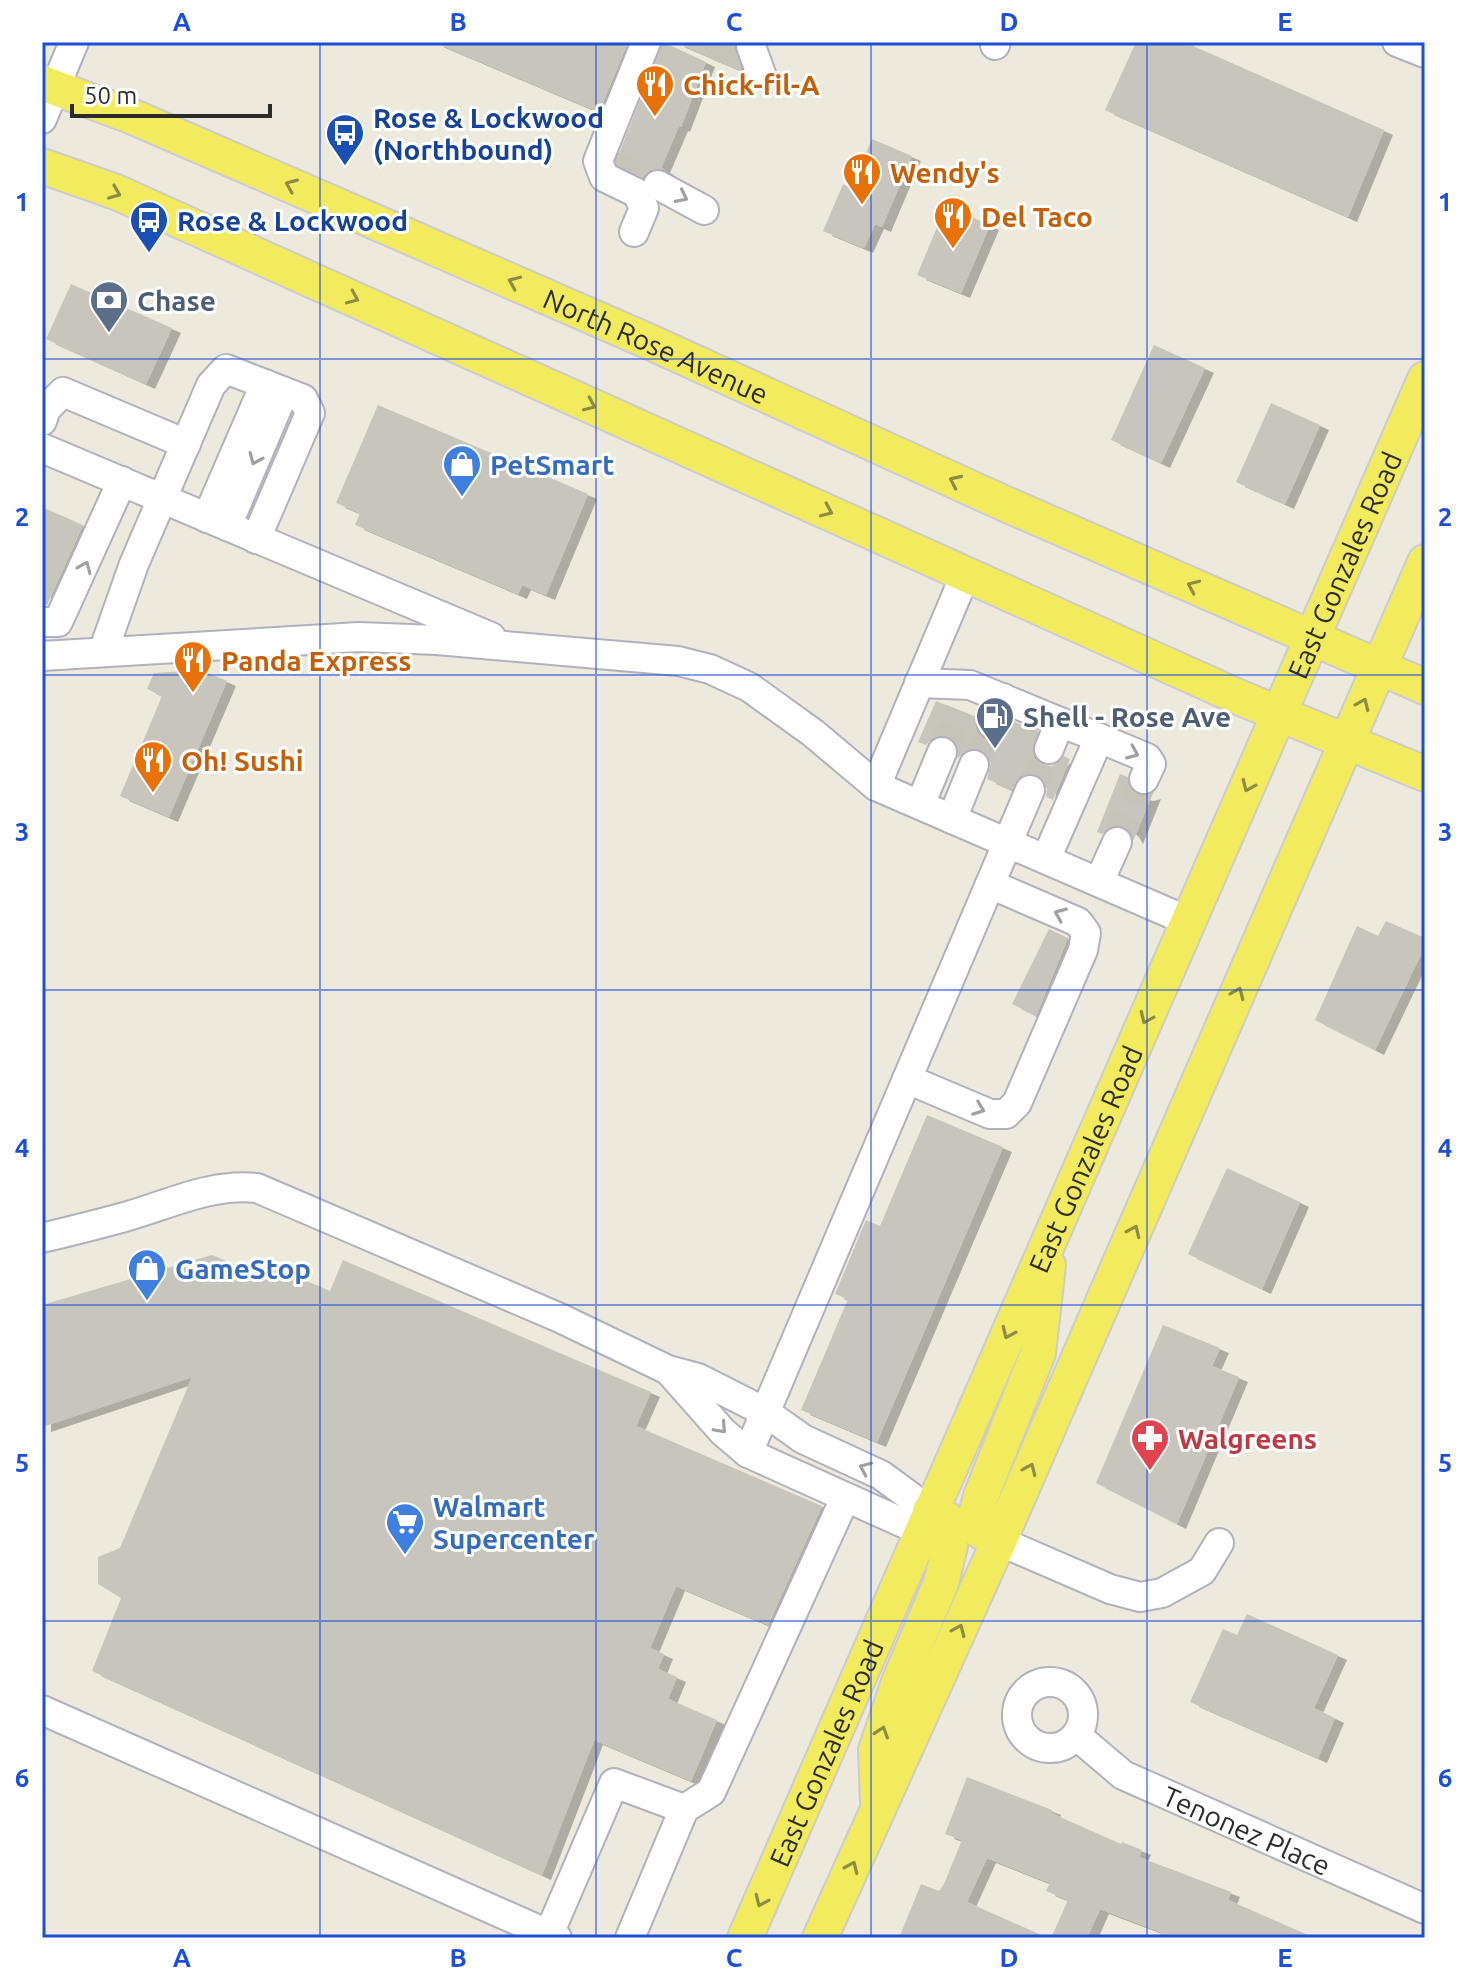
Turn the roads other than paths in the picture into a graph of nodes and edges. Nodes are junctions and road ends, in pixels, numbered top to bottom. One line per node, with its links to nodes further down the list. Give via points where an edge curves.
1 (74, 42): 5 (street)
2 (646, 42): 9 (street, via 604,163 604,177 637,193 644,208)
3 (1397, 42): 4 (street)
4 (1425, 53)
5 (46, 96): 22 (main road, North Rose Avenue, one-way to 5, via 131,116)
6 (42, 166): 20 (main road, one-way to 20, via 116,192)
7 (658, 185): 8 (street, one-way to 8)
8 (704, 210)
9 (634, 232)
10 (1425, 379): 22 (main road, East Gonzales Road)
11 (275, 388): 13 (street, via 226,369 211,385); 17 (street, one-way to 17); 18 (street, via 303,399 310,413)
12 (42, 421): 13 (street, via 63,392)
13 (186, 444): 16 (street)
14 (42, 448): 15 (street)
15 (122, 481): 16 (street); 21 (street, one-way to 15, via 58,622)
16 (162, 498): 17 (street); 24 (street)
17 (217, 522): 18 (street)
18 (256, 539): 23 (street)
19 (1425, 562): 26 (main road)
20 (966, 573): 27 (street); 29 (main road)
21 (42, 622)
22 (1313, 639): 26 (main road, North Rose Avenue); 29 (main road, East Gonzales Road)
23 (517, 647): 24 (street, via 359,637); 38 (street, via 678,661 710,669 749,687)
24 (103, 652): 25 (street)
25 (42, 656)
26 (1379, 667): 28 (main road, North Rose Avenue); 32 (main road, one-way to 26)
27 (919, 683): 30 (street, via 998,711); 38 (street)
28 (1425, 687)
29 (1279, 715): 32 (main road); 47 (main road, East Gonzales Road, one-way to 47)
30 (1060, 722): 31 (street); 33 (street)
31 (1099, 738): 37 (street, one-way to 37, via 1147,758 1151,764); 44 (street)
32 (1347, 740): 36 (main road); 56 (main road, one-way to 32)
33 (1049, 749)
34 (942, 752): 40 (street)
35 (974, 765): 41 (street)
36 (1414, 770)
37 (1144, 779)
38 (876, 786): 40 (street)
39 (1030, 790): 43 (street)
40 (920, 805): 41 (street)
41 (952, 819): 43 (street)
42 (1117, 842): 45 (street)
43 (1008, 843): 44 (street); 46 (street)
44 (1046, 859): 45 (street)
45 (1099, 882): 47 (street)
46 (990, 884): 48 (street); 48 (street, one-way to 46, via 990,1114 1006,1114 1017,1103 1083,950 1086,933 1078,922)
47 (1188, 921): 49 (main road, East Gonzales Road, one-way to 49)
48 (907, 1079): 52 (street)
49 (1050, 1237): 55 (main road, East Gonzales Road, one-way to 55); 56 (main road, via 1038,1353 976,1514 980,1531)
50 (42, 1238): 51 (street, via 217,1188 257,1188)
51 (668, 1370): 52 (street, via 698,1378); 53 (street, one-way to 53)
52 (765, 1412): 53 (street); 55 (street, one-way to 52, via 881,1475 803,1439)
53 (748, 1453): 54 (street)
54 (845, 1498): 55 (street); 60 (street, via 711,1792)
55 (926, 1521): 61 (main road, one-way to 55, via 876,1750 941,1583 950,1546 946,1519); 66 (main road, East Gonzales Road, one-way to 66)
56 (999, 1541): 57 (street, via 1140,1597 1162,1593 1202,1571); 61 (main road, one-way to 56)
57 (1219, 1543)
58 (42, 1710): 63 (street)
59 (1077, 1736): 62 (street, Tenonez Place, via 1123,1775)
60 (684, 1809): 63 (street, via 614,1783); 65 (street)
61 (878, 1809): 64 (main road, one-way to 61)
62 (1425, 1909)
63 (553, 1936)
64 (824, 1936)
65 (630, 1938)
66 (745, 1938)

